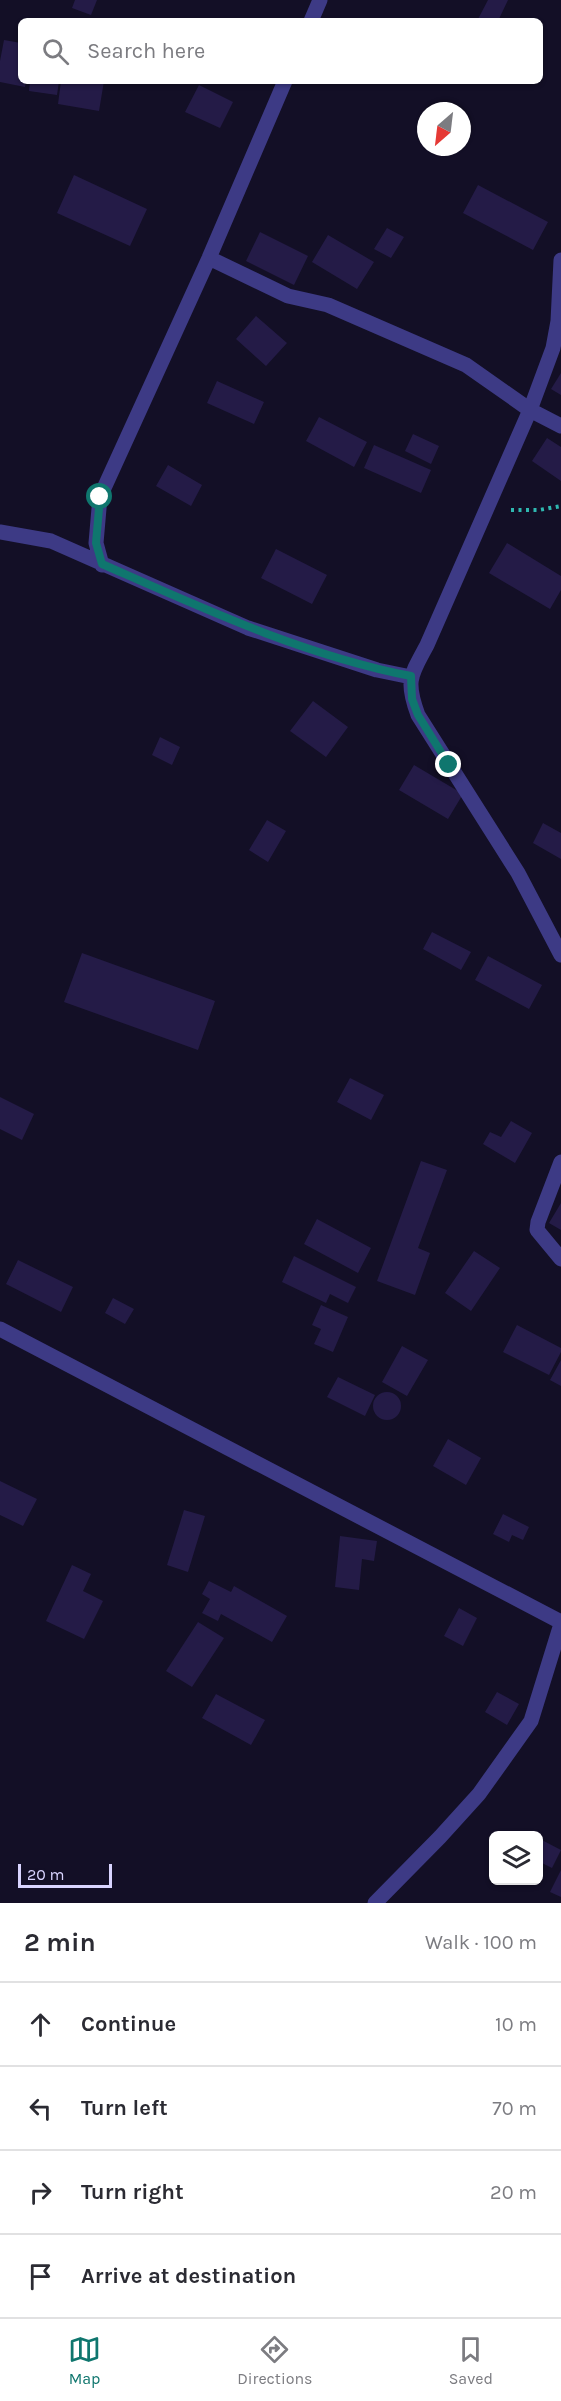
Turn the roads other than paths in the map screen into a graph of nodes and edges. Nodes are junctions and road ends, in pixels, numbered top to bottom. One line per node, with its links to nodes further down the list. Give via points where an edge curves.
1 (320, 0): 2 (street)
2 (312, 18)
3 (284, 84): 4 (street)
4 (208, 258): 6 (street, via 288,296 328,305 466,365); 9 (street, via 100,497 96,543)
5 (561, 260): 6 (street, via 553,348)
6 (530, 410): 7 (street); 10 (street)
7 (561, 426)
8 (0, 532): 9 (street, via 51,542)
9 (102, 564): 10 (street, via 248,628 377,670)
10 (411, 676): 11 (street, via 412,699 418,715 518,873)
11 (561, 955)
12 (561, 1162): 13 (street, via 537,1230)
13 (561, 1259)
14 (0, 1329): 15 (street)
15 (561, 1623): 16 (street, via 531,1721 479,1794)
16 (375, 1903)

